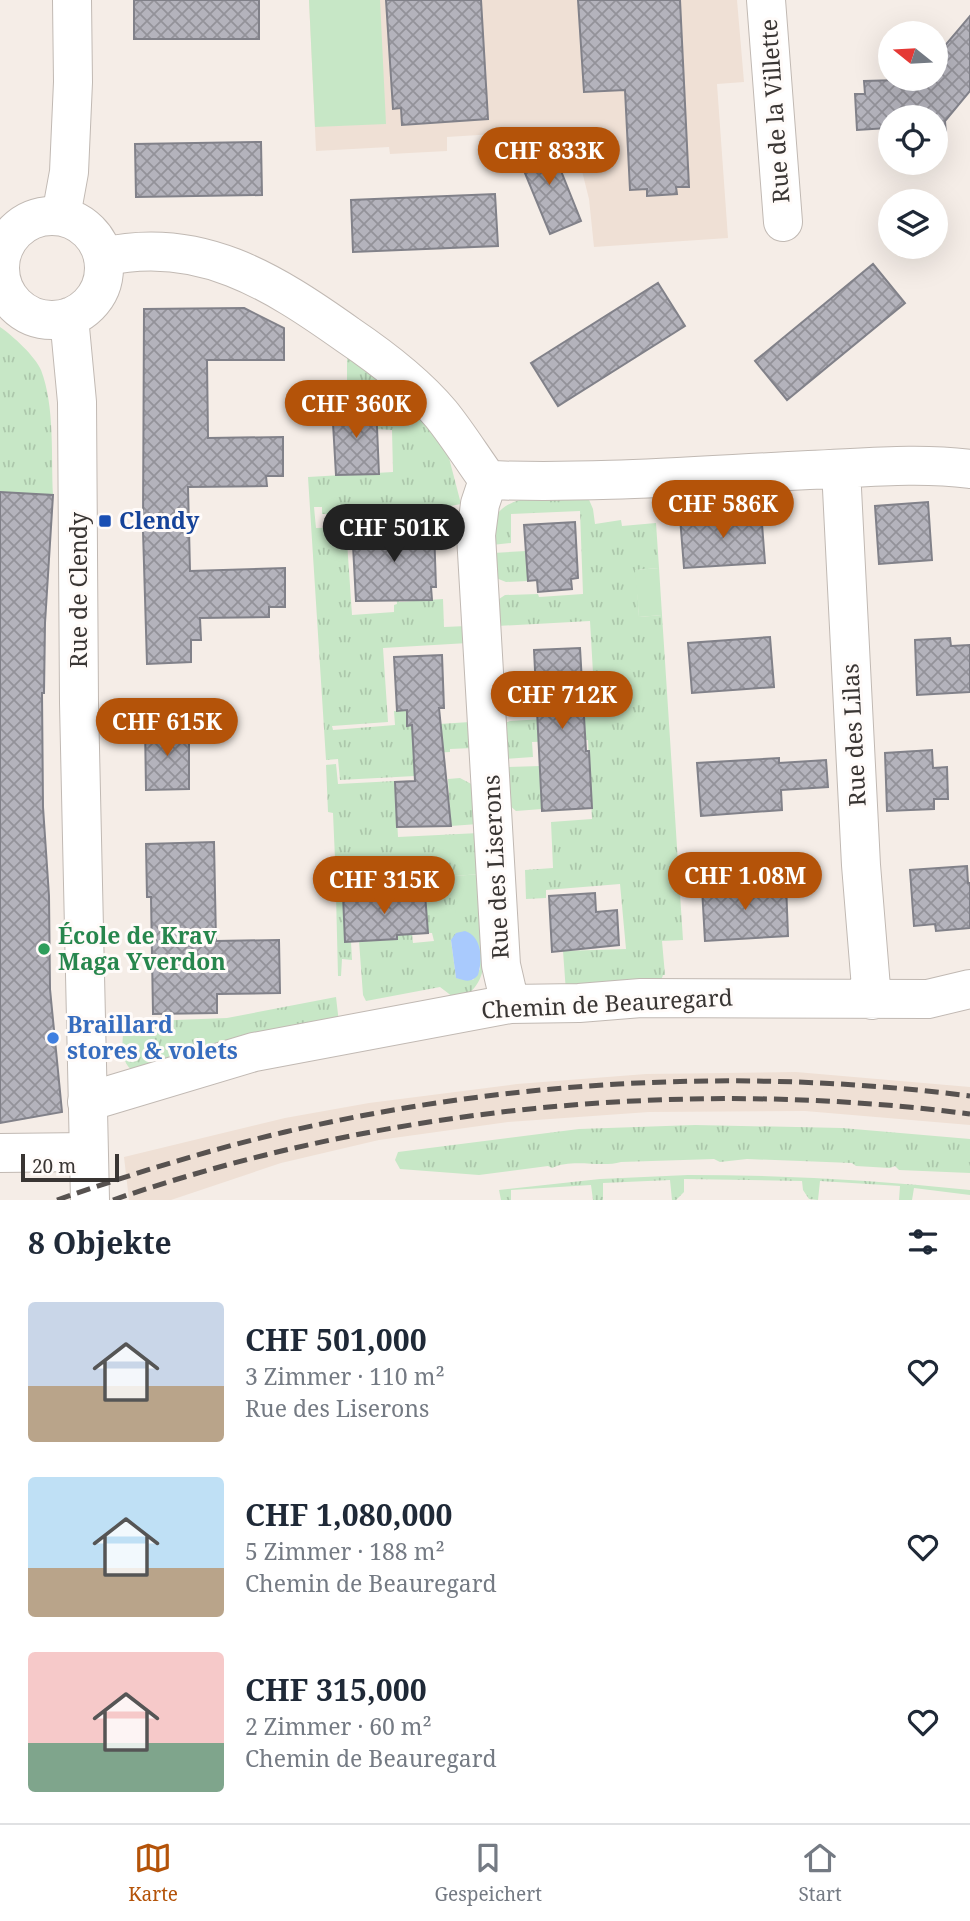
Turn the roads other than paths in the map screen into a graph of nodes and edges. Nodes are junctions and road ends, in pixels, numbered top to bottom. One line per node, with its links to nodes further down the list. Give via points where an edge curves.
1 (72, 0): 3 (street, via 69,173)
2 (766, 0): 4 (street, Rue de la Villette)
3 (61, 216): 5 (street, via 41,216); 6 (street, via 88,230)
4 (783, 222)
5 (5, 237): 7 (street, via 0,266)
6 (103, 257): 8 (street, via 104,272 93,300); 11 (street, via 125,251 170,251 206,258 278,288 412,383 441,414)
7 (4, 294): 8 (street, via 34,317)
8 (69, 317): 15 (street, Rue de Clendy, via 77,402)
9 (841, 469): 10 (street); 11 (street, via 591,481); 13 (street, Rue des Lilas)
10 (970, 469)
11 (488, 480): 14 (street, Rue des Liserons, via 477,535 501,965)
12 (970, 989): 13 (street, Chemin de Beauregard, via 928,999)
13 (872, 1000): 14 (street, Chemin de Beauregard, via 641,998)
14 (510, 1004): 15 (street, Chemin de Beauregard, via 254,1052)
15 (86, 1102): 16 (street, Rue de Clendy)
16 (88, 1152): 17 (street); 18 (street, Rue de Clendy)
17 (0, 1153)
18 (90, 1200)

